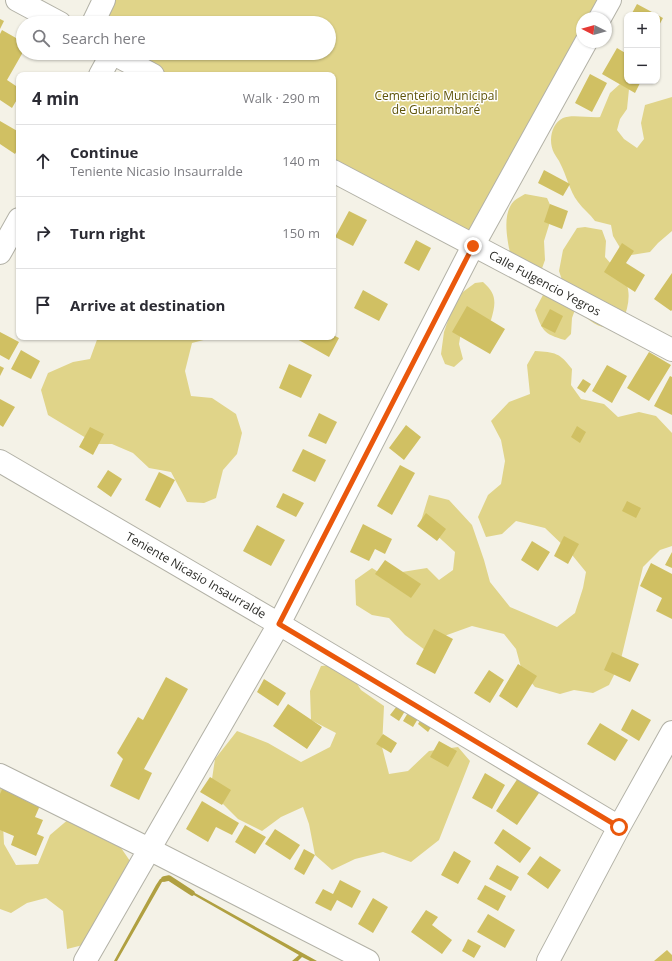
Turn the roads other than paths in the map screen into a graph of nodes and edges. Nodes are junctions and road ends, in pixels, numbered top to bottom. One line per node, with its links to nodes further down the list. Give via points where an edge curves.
1 (18, 0): 5 (street)
2 (104, 0): 6 (street)
3 (610, 0): 4 (street)
4 (603, 12)
5 (47, 16)
6 (96, 16)
7 (583, 48): 14 (street)
8 (108, 60): 10 (street)
9 (125, 60): 11 (street)
10 (102, 72)
11 (147, 72)
12 (336, 173): 14 (street, Calle Fulgencio Yegros)
13 (16, 224): 15 (street)
14 (473, 246): 16 (street, Calle Fulgencio Yegros); 18 (street)
15 (0, 253)
16 (672, 350)
17 (0, 461): 18 (street, Teniente Nicasio Insaurralde)
18 (279, 624): 21 (street, Teniente Nicasio Insaurralde); 22 (street)
19 (672, 732): 21 (street)
20 (0, 775): 22 (street)
21 (619, 827): 25 (street)
22 (149, 849): 23 (street); 24 (street)
23 (85, 961)
24 (368, 961)
25 (548, 961)

